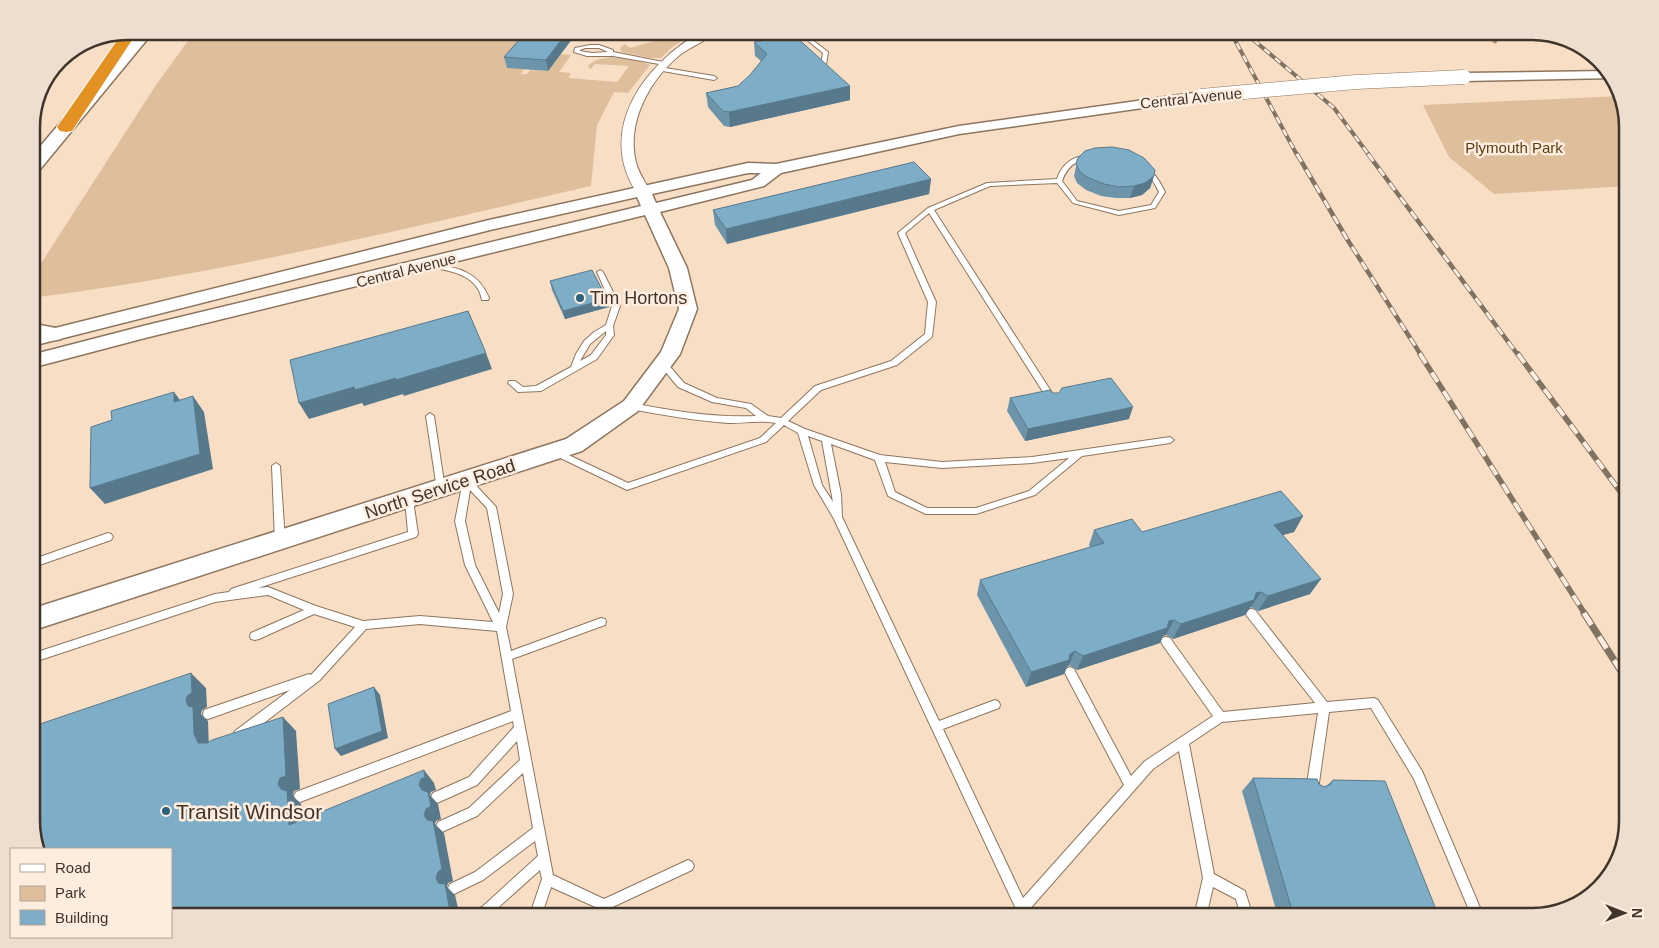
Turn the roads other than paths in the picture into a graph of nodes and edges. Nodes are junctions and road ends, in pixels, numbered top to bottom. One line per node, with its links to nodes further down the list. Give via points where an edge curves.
1 (125, 40): 10 (highway)
2 (139, 40): 10 (main road)
3 (696, 40): 7 (street)
4 (809, 40): 6 (lane, via 826,54)
5 (610, 54): 5 (lane, via 599,56 577,52 581,47 594,46 608,49); 7 (lane)
6 (824, 64)
7 (662, 66): 9 (lane); 13 (street, via 635,105 628,129 629,160)
8 (1602, 75): 13 (street, Central Avenue, bridge, via 1356,82 1201,96 959,130 776,170 758,183)
9 (714, 78)
10 (66, 127): 11 (main road)
11 (40, 159)
12 (1059, 181): 12 (lane, via 1075,202 1119,213 1153,207 1162,192 1154,175 1143,164 1117,155 1074,160 1061,171); 14 (lane, via 989,184)
13 (647, 200): 15 (street, Central Avenue); 19 (street, Central Avenue, via 489,225); 21 (street, North Service Road, via 678,268 688,309)
14 (930, 209): 24 (lane); 28 (lane, via 901,232 932,302 929,335 894,363 818,388)
15 (427, 265): 17 (lane, via 470,275); 20 (street, Central Avenue, via 143,332)
16 (600, 272): 18 (lane, via 616,306)
17 (484, 298)
18 (609, 326): 22 (lane, via 595,333 577,355); 22 (lane, via 610,335 594,357)
19 (42, 334)
20 (40, 360)
21 (663, 364): 25 (street, North Service Road); 27 (lane, via 681,385 715,400 748,406)
22 (575, 367): 23 (lane, via 538,389 520,390)
23 (512, 383)
24 (1053, 401)
25 (631, 406): 27 (lane, via 676,415 730,420); 32 (street, North Service Road, via 574,445)
26 (430, 416): 37 (lane)
27 (766, 418): 28 (lane)
28 (784, 422): 29 (lane); 32 (lane, via 763,440 627,487)
29 (802, 431): 30 (lane); 39 (lane, via 818,485)
30 (826, 439): 34 (lane); 39 (lane, via 837,494)
31 (1170, 440): 33 (lane)
32 (555, 452): 36 (street, North Service Road)
33 (1080, 453): 34 (lane, via 1032,460 942,465); 34 (lane, via 1032,493 976,511 926,511 891,494)
34 (879, 458)
35 (276, 466): 41 (lane)
36 (467, 481): 37 (street, North Service Road); 49 (lane, via 460,521 470,565); 49 (lane, via 491,507 508,594)
37 (441, 489): 38 (street, North Service Road)
38 (409, 500): 41 (street, North Service Road); 43 (lane, via 413,534)
39 (838, 518): 61 (lane)
40 (108, 538): 42 (lane)
41 (280, 541): 46 (street, North Service Road)
42 (40, 561)
43 (215, 598): 44 (lane, via 268,592); 52 (lane)
44 (314, 610): 48 (lane); 50 (lane)
45 (1251, 613): 57 (lane)
46 (40, 617)
47 (601, 622): 53 (lane)
48 (363, 624): 49 (lane, via 420,620); 55 (lane)
49 (501, 627): 53 (lane)
50 (255, 636)
51 (1166, 641): 60 (lane)
52 (40, 656)
53 (506, 657): 59 (lane)
54 (1070, 672): 66 (lane)
55 (316, 677): 58 (lane); 63 (lane)
56 (995, 705): 61 (lane)
57 (1324, 707): 60 (lane); 67 (lane); 83 (lane, via 1374,703 1418,775)
58 (208, 714)
59 (517, 714): 62 (lane); 68 (lane)
60 (1220, 717): 64 (lane)
61 (936, 726): 79 (lane)
62 (520, 729): 65 (lane); 69 (lane, via 473,781)
63 (233, 740)
64 (1183, 742): 66 (lane, via 1149,765); 74 (lane)
65 (526, 762): 70 (lane, via 473,812); 71 (lane)
66 (1131, 787): 80 (lane)
67 (1312, 792)
68 (300, 796)
69 (437, 796)
70 (442, 826)
71 (539, 831): 72 (lane); 76 (lane, via 480,876)
72 (544, 859): 75 (lane); 77 (lane)
73 (688, 866): 75 (lane, via 604,905)
74 (1209, 878): 81 (lane); 82 (lane, via 1241,895)
75 (548, 879): 78 (lane)
76 (454, 888)
77 (489, 908)
78 (538, 908)
79 (1020, 908)
80 (1026, 908)
81 (1202, 908)
82 (1244, 908)
83 (1474, 908)

